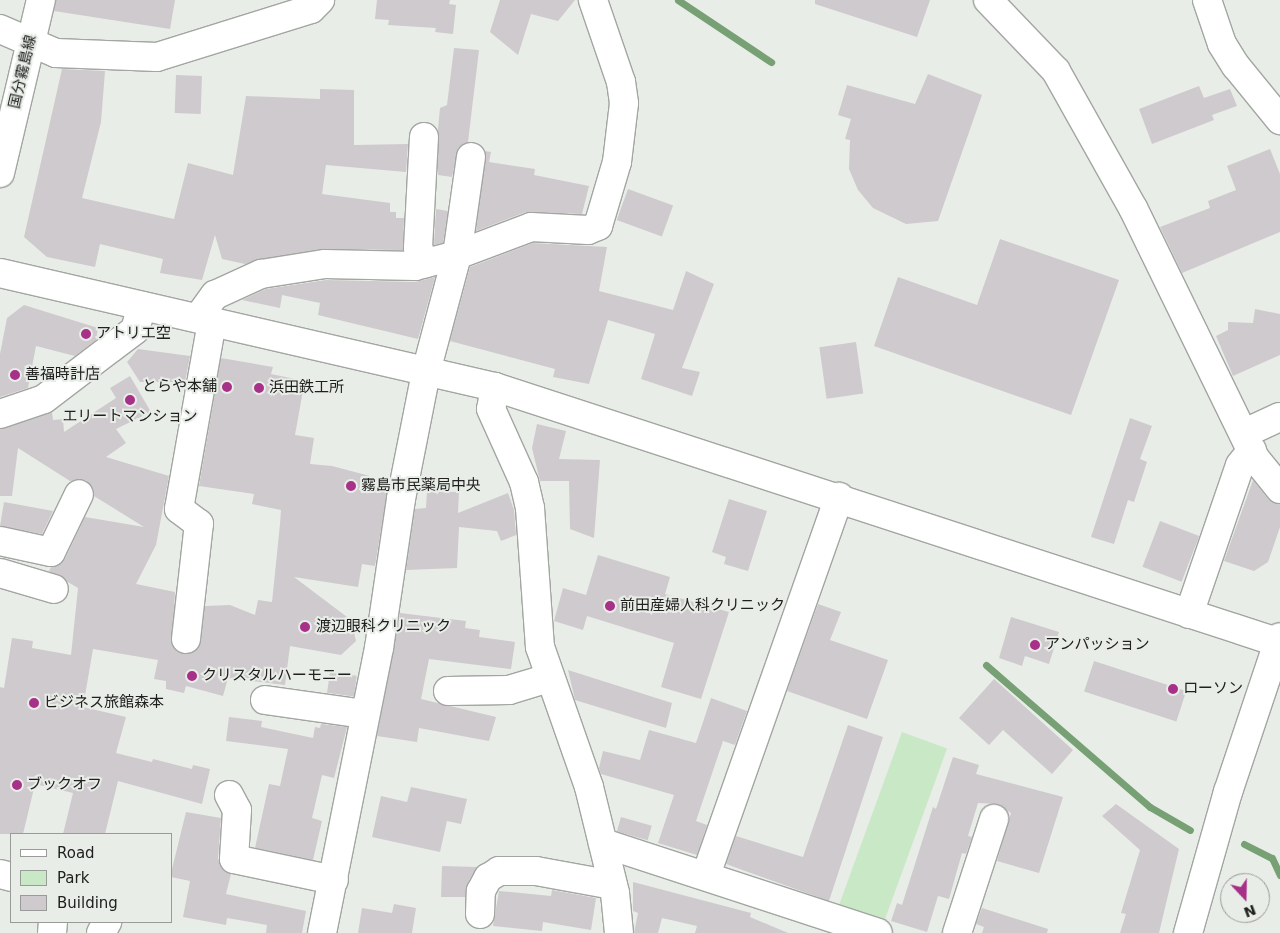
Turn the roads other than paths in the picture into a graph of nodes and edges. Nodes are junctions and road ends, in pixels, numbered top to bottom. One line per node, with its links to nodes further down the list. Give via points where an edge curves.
1 (41, 0): 7 (street, 国分霧島線)
2 (320, 0): 7 (street, via 310,9 157,58 56,53)
3 (594, 0): 12 (street, via 621,82 624,103 617,162 598,226 571,230 531,227)
4 (988, 0): 21 (street, via 1056,71 1133,208 1192,334)
5 (1207, 0): 8 (street, via 1231,58)
6 (0, 29): 7 (street)
7 (30, 42): 11 (street, 国分霧島線)
8 (1280, 120)
9 (424, 137): 13 (street, via 418,248)
10 (471, 157): 12 (street)
11 (0, 173)
12 (457, 255): 13 (street); 17 (street)
13 (425, 263): 16 (street, via 325,264 261,274 215,295)
14 (0, 273): 15 (street)
15 (142, 306): 16 (street); 19 (street, via 135,330 44,399)
16 (205, 320): 17 (street); 29 (street, via 179,509 199,524)
17 (427, 368): 18 (street); 34 (street)
18 (495, 387): 24 (street); 31 (street, via 491,408 524,482 530,508 540,647)
19 (0, 414)
20 (1280, 417): 21 (street)
21 (1248, 441): 22 (street); 28 (street)
22 (1280, 488)
23 (79, 494): 25 (street, via 51,552)
24 (839, 497): 28 (street); 38 (street)
25 (0, 541)
26 (0, 573): 27 (street)
27 (54, 589)
28 (1189, 614): 30 (street)
29 (186, 639)
30 (1279, 641): 46 (street, via 1228,792)
31 (549, 678): 32 (street, via 509,690); 37 (street, via 589,787)
32 (448, 691)
33 (265, 700): 34 (street)
34 (365, 714): 39 (street)
35 (229, 795): 39 (street, via 237,810 234,859)
36 (994, 819): 45 (street)
37 (603, 843): 38 (street); 40 (street)
38 (706, 876): 44 (street)
39 (334, 880): 42 (street)
40 (613, 885): 41 (street, via 536,871 499,870 488,878 482,891); 43 (street)
41 (480, 914)
42 (322, 933)
43 (619, 933)
44 (878, 933)
45 (957, 933)
46 (1188, 933)

